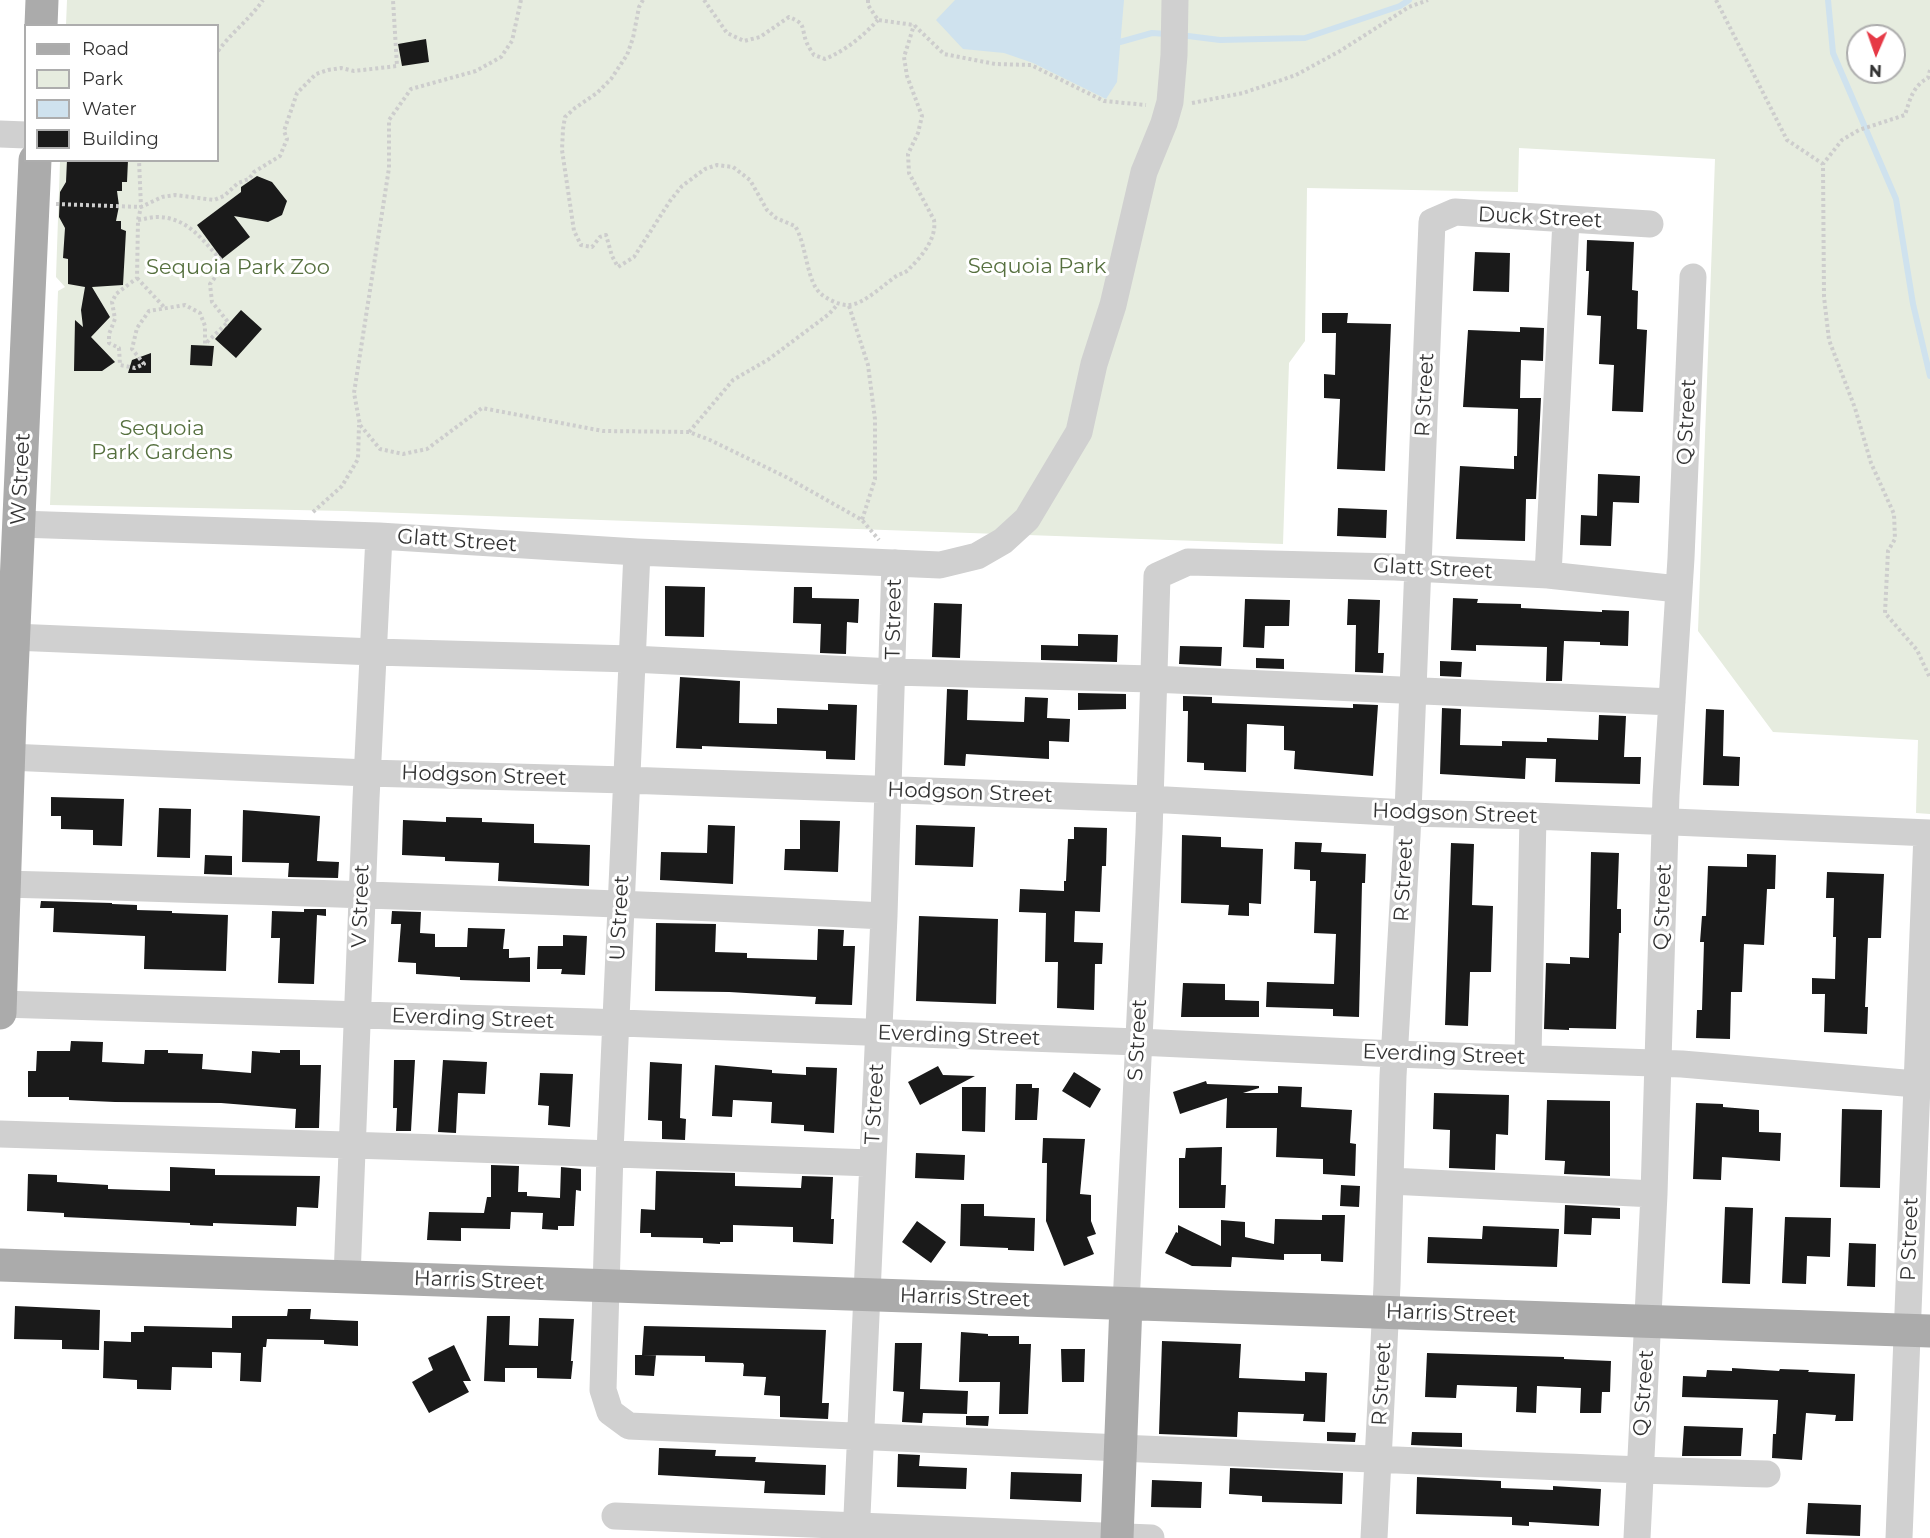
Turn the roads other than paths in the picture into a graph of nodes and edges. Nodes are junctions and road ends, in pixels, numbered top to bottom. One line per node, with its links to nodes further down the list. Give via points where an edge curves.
1 (42, 0): 3 (main road)
2 (1175, 0): 15 (street, Glatt Street, via 1168,108 1144,172 1079,432 1027,519 1003,541 977,556 940,565)
3 (41, 24)
4 (0, 134): 5 (street)
5 (24, 135)
6 (35, 162): 11 (main road, W Street)
7 (1566, 220): 8 (street, Duck Street, via 1455,213); 9 (street, Duck Street); 17 (street)
8 (1432, 222): 16 (street, R Street)
9 (1650, 224)
10 (1693, 277): 18 (street, Q Street)
11 (19, 524): 12 (street, Glatt Street); 19 (main road, W Street)
12 (379, 536): 13 (street, Glatt Street); 20 (street, V Street)
13 (637, 552): 15 (street, Glatt Street); 21 (street, U Street)
14 (1188, 562): 16 (street, Glatt Street); 23 (street, S Street, via 1156,576)
15 (895, 563): 22 (street, T Street)
16 (1417, 568): 17 (street, Glatt Street); 24 (street, R Street)
17 (1548, 575): 18 (street, Glatt Street)
18 (1678, 589): 25 (street, Q Street)
19 (13, 637): 20 (street); 26 (main road, W Street)
20 (374, 652): 21 (street); 28 (street, V Street)
21 (632, 659): 22 (street); 29 (street, U Street)
22 (893, 672): 23 (street); 30 (street, T Street)
23 (1152, 679): 24 (street); 31 (street, S Street)
24 (1412, 690): 25 (street); 32 (street, R Street)
25 (1672, 702): 34 (street, Q Street)
26 (5, 716): 27 (main road, W Street)
27 (9, 757): 28 (street, Hodgson Street); 36 (main road, W Street)
28 (367, 773): 29 (street, Hodgson Street); 37 (street, V Street)
29 (626, 780): 30 (street, Hodgson Street); 38 (street, U Street)
30 (888, 790): 31 (street, Hodgson Street); 39 (street, T Street)
31 (1149, 799): 32 (street, Hodgson Street); 45 (street, S Street)
32 (1407, 813): 33 (street, Hodgson Street); 46 (street, R Street)
33 (1533, 816): 34 (street, Hodgson Street); 47 (street)
34 (1665, 822): 35 (street, Hodgson Street); 48 (street, Q Street)
35 (1929, 833): 49 (street, P Street)
36 (3, 884): 37 (street); 40 (main road, W Street)
37 (362, 893): 38 (street); 42 (street, V Street)
38 (621, 903): 39 (street); 43 (street, U Street)
39 (884, 916): 44 (street, T Street)
40 (0, 1004): 41 (main road, W Street); 42 (street, Everding Street)
41 (0, 1013)
42 (357, 1015): 43 (street, Everding Street); 51 (street, V Street)
43 (615, 1024): 44 (street, Everding Street); 52 (street, U Street)
44 (879, 1033): 45 (street, Everding Street); 53 (street, T Street)
45 (1138, 1042): 46 (street, Everding Street); 60 (street, S Street)
46 (1395, 1054): 47 (street, Everding Street); 54 (street, R Street)
47 (1528, 1058): 48 (street, Everding Street)
48 (1656, 1063): 49 (street, Everding Street); 55 (street, Q Street)
49 (1916, 1084): 63 (street, P Street)
50 (0, 1134): 51 (street)
51 (351, 1146): 52 (street); 57 (street, V Street)
52 (610, 1152): 53 (street); 58 (street, U Street)
53 (872, 1163): 59 (street, T Street)
54 (1390, 1181): 55 (street); 61 (street, R Street)
55 (1654, 1194): 62 (street, Q Street)
56 (0, 1265): 57 (main road, Harris Street)
57 (347, 1277): 58 (main road, Harris Street)
58 (606, 1285): 59 (main road, Harris Street); 64 (street, U Street, via 603,1390 610,1412 629,1425)
59 (866, 1295): 60 (main road, Harris Street); 64 (street, T Street)
60 (1126, 1304): 61 (main road, Harris Street); 65 (main road, S Street)
61 (1386, 1312): 62 (main road, Harris Street); 66 (street, R Street)
62 (1648, 1322): 63 (main road, Harris Street); 67 (street, Q Street)
63 (1918, 1330): 75 (street, P Street)
64 (860, 1438): 65 (street, U Street); 70 (street, T Street)
65 (1120, 1448): 66 (street, U Street); 71 (main road, S Street)
66 (1379, 1461): 67 (street, U Street); 73 (street, R Street)
67 (1639, 1471): 68 (street, U Street); 74 (street, Q Street)
68 (1767, 1474)
69 (615, 1516): 70 (street)
70 (857, 1531): 71 (street)
71 (1117, 1537): 72 (street)
72 (1151, 1538)
73 (1374, 1538)
74 (1637, 1538)
75 (1899, 1538)

